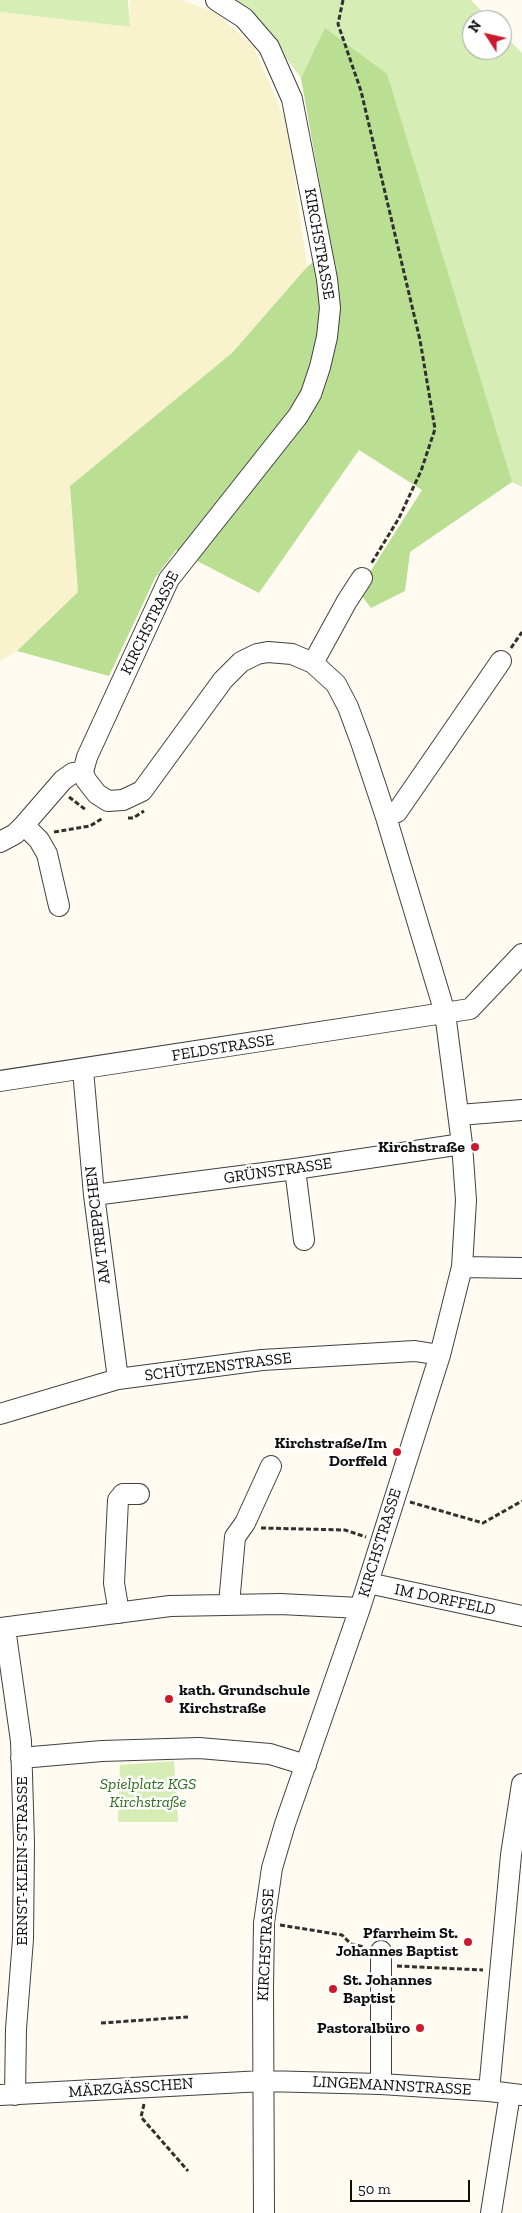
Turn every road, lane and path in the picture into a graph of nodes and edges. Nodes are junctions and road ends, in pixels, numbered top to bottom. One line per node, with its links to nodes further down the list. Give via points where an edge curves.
1 (216, 0): 6 (street, KIRCHSTRASSE, via 244,18 269,48 292,99 327,278 330,308 327,337 311,394 298,416 169,579 87,757)
2 (343, 0): 3 (path, via 338,24 361,90 420,340 435,429 421,471 399,518)
3 (362, 578): 5 (street)
4 (501, 661): 7 (street, via 397,812)
5 (313, 663): 6 (street, KIRCHSTRASSE, via 292,654 268,652 241,662 224,680 142,791 122,800 108,801 97,794); 7 (street, KIRCHSTRASSE, via 336,684 348,707)
6 (84, 772): 9 (street, via 72,773 63,780)
7 (386, 817): 14 (street, KIRCHSTRASSE)
8 (103, 818): 10 (path, via 90,826 50,833)
9 (24, 825): 10 (street); 11 (street)
10 (39, 840): 12 (street, via 47,854)
11 (0, 842)
12 (59, 906)
13 (522, 954): 14 (street, FELDSTRASSE, via 470,1009)
14 (445, 1013): 15 (street, FELDSTRASSE); 18 (street, KIRCHSTRASSE)
15 (83, 1070): 16 (street, FELDSTRASSE); 21 (street, AM TREPPCHEN)
16 (0, 1081)
17 (522, 1110): 18 (street)
18 (459, 1115): 19 (street, KIRCHSTRASSE)
19 (462, 1144): 20 (street, GRÜNSTRASSE); 23 (street, KIRCHSTRASSE, via 466,1200)
20 (295, 1169): 21 (street, GRÜNSTRASSE); 22 (street)
21 (94, 1196): 26 (street, AM TREPPCHEN)
22 (304, 1240)
23 (462, 1267): 24 (street); 25 (street, KIRCHSTRASSE)
24 (522, 1268)
25 (440, 1355): 26 (street, SCHÜTZENSTRASSE, via 416,1351 262,1360); 31 (street, KIRCHSTRASSE)
26 (118, 1379): 27 (street, SCHÜTZENSTRASSE)
27 (0, 1414)
28 (272, 1466): 33 (street)
29 (106, 1490): 38 (street)
30 (139, 1494): 38 (street, via 123,1494 118,1500)
31 (395, 1498): 32 (path, via 483,1523); 34 (street, KIRCHSTRASSE)
32 (522, 1501)
33 (243, 1526): 34 (path, via 345,1530); 36 (street, via 235,1537)
34 (381, 1542): 35 (street, KIRCHSTRASSE)
35 (368, 1583): 37 (street, KIRCHSTRASSE); 39 (street, IM DORFFELD)
36 (229, 1604): 37 (street); 38 (street, via 170,1606)
37 (360, 1608): 42 (street, KIRCHSTRASSE)
38 (111, 1614): 40 (street)
39 (522, 1616)
40 (2, 1628): 41 (street, ERNST-KLEIN-STRASSE)
41 (21, 1758): 42 (street, via 199,1748 270,1754); 54 (street, ERNST-KLEIN-STRASSE, via 23,1939)
42 (306, 1765): 45 (street, KIRCHSTRASSE, via 272,1868)
43 (522, 1784): 44 (street)
44 (516, 1856): 47 (street)
45 (264, 1923): 46 (path, via 342,1935 351,1944); 50 (street, KIRCHSTRASSE)
46 (381, 1958): 47 (path); 51 (street)
47 (501, 1970): 53 (street)
48 (188, 2018): 49 (path)
49 (101, 2023)
50 (263, 2081): 51 (street, LINGEMANNSTRASSE); 52 (street, MÄRZGÄSSCHEN); 57 (street, KIRCHSTRASSE)
51 (381, 2084): 53 (street, LINGEMANNSTRASSE)
52 (148, 2086): 54 (street, MÄRZGÄSSCHEN); 56 (path, via 141,2117)
53 (489, 2091): 55 (street, LINGEMANNSTRASSE)
54 (7, 2095)
55 (516, 2095): 58 (street)
56 (188, 2171)
57 (264, 2213)
58 (491, 2213)

